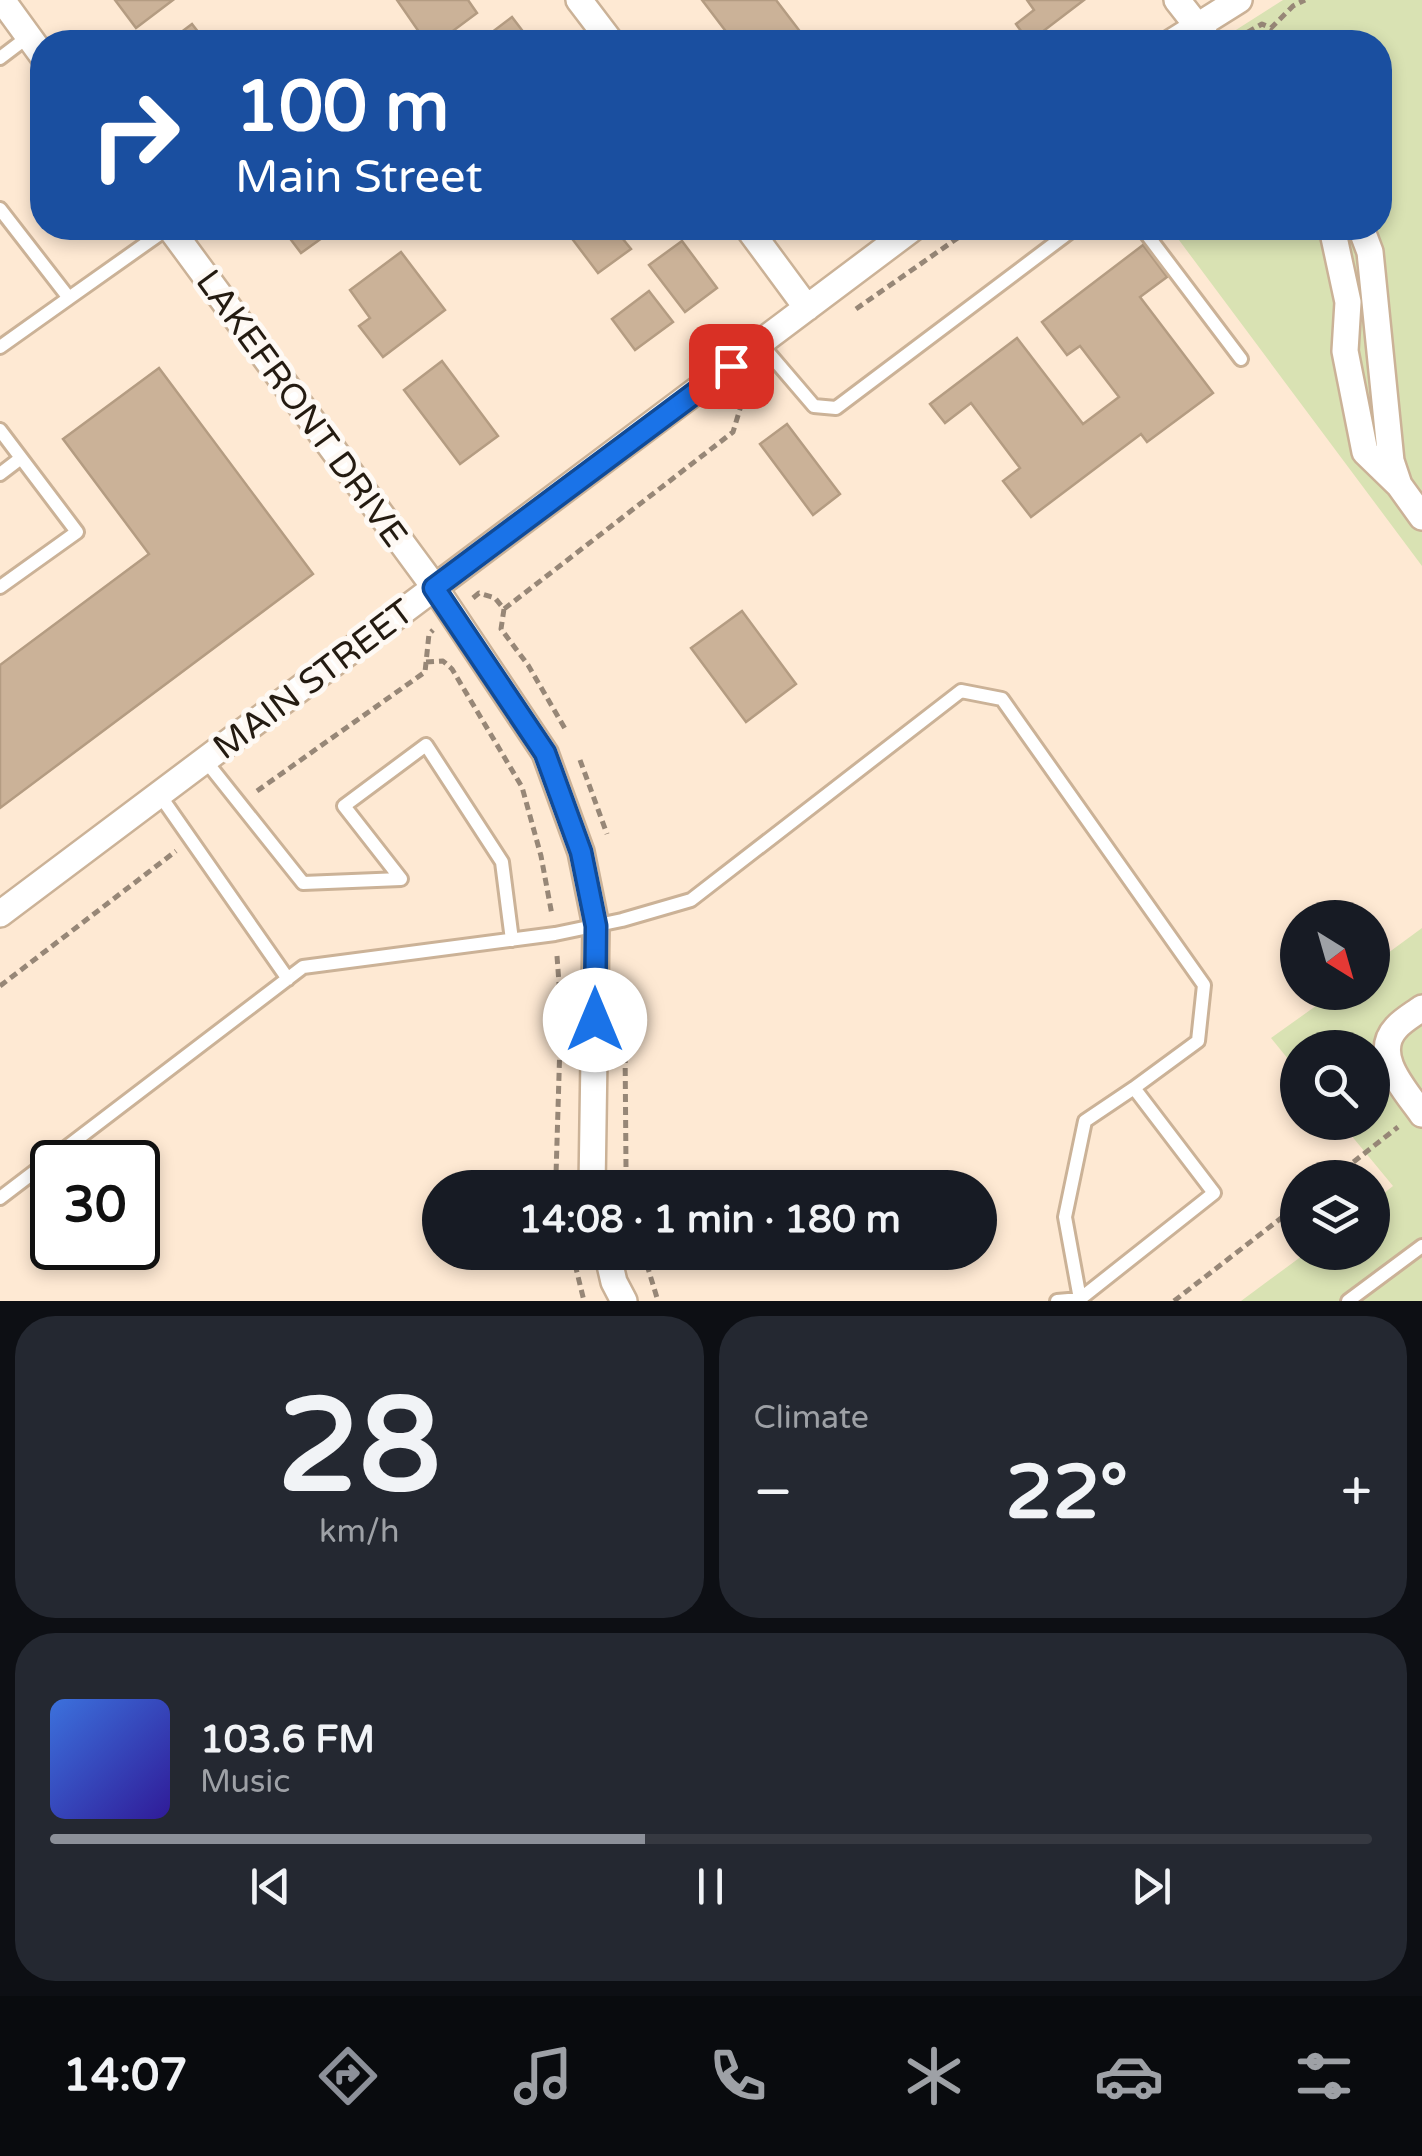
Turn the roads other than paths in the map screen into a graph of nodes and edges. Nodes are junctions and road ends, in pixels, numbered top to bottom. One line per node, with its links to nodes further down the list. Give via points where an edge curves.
1 (2, 0): 8 (street)
2 (579, 0): 5 (street)
3 (1177, 0): 6 (street)
4 (1238, 0): 7 (street)
5 (601, 30)
6 (1200, 30)
7 (1207, 30)
8 (30, 37)
9 (30, 47): 10 (lane)
10 (0, 58)
11 (0, 209): 20 (lane)
12 (152, 240): 20 (lane)
13 (178, 240): 31 (street, LAKEFRONT DRIVE)
14 (757, 240): 21 (street)
15 (896, 240): 21 (street, MAIN STREET)
16 (1059, 240): 22 (lane, via 836,408 814,406)
17 (1151, 240): 24 (lane)
18 (1335, 240): 28 (street, via 1348,302 1345,351 1357,422 1365,452)
19 (1366, 240): 28 (street)
20 (70, 298): 23 (lane)
21 (807, 308): 22 (street, MAIN STREET)
22 (761, 344): 31 (street, MAIN STREET)
23 (0, 346)
24 (1241, 359)
25 (0, 430): 26 (lane)
26 (22, 458): 27 (lane); 30 (lane, via 76,532)
27 (0, 474)
28 (1399, 485): 29 (street)
29 (1422, 517)
30 (0, 587)
31 (434, 588): 32 (street, MAIN STREET); 35 (street, LAKEFRONT DRIVE, via 545,753 581,852)
32 (205, 760): 33 (street, MAIN STREET); 36 (lane, via 302,883 401,880 344,806 426,745 502,862)
33 (159, 794): 34 (street, MAIN STREET); 37 (lane)
34 (0, 914)
35 (596, 926): 36 (lane); 39 (lane, via 691,900 961,691 1002,699 1204,985 1198,1041); 41 (street, LAKEFRONT DRIVE)
36 (512, 940): 37 (lane, via 303,967)
37 (288, 978): 42 (lane)
38 (1422, 1008): 40 (street, via 1393,1030 1386,1051)
39 (1134, 1088): 45 (lane, via 1085,1121 1065,1216); 45 (lane, via 1214,1194)
40 (1422, 1114)
41 (592, 1170)
42 (0, 1198)
43 (1422, 1246): 48 (lane)
44 (611, 1270): 46 (street)
45 (1080, 1298): 47 (lane)
46 (624, 1301)
47 (1057, 1301)
48 (1348, 1301)

